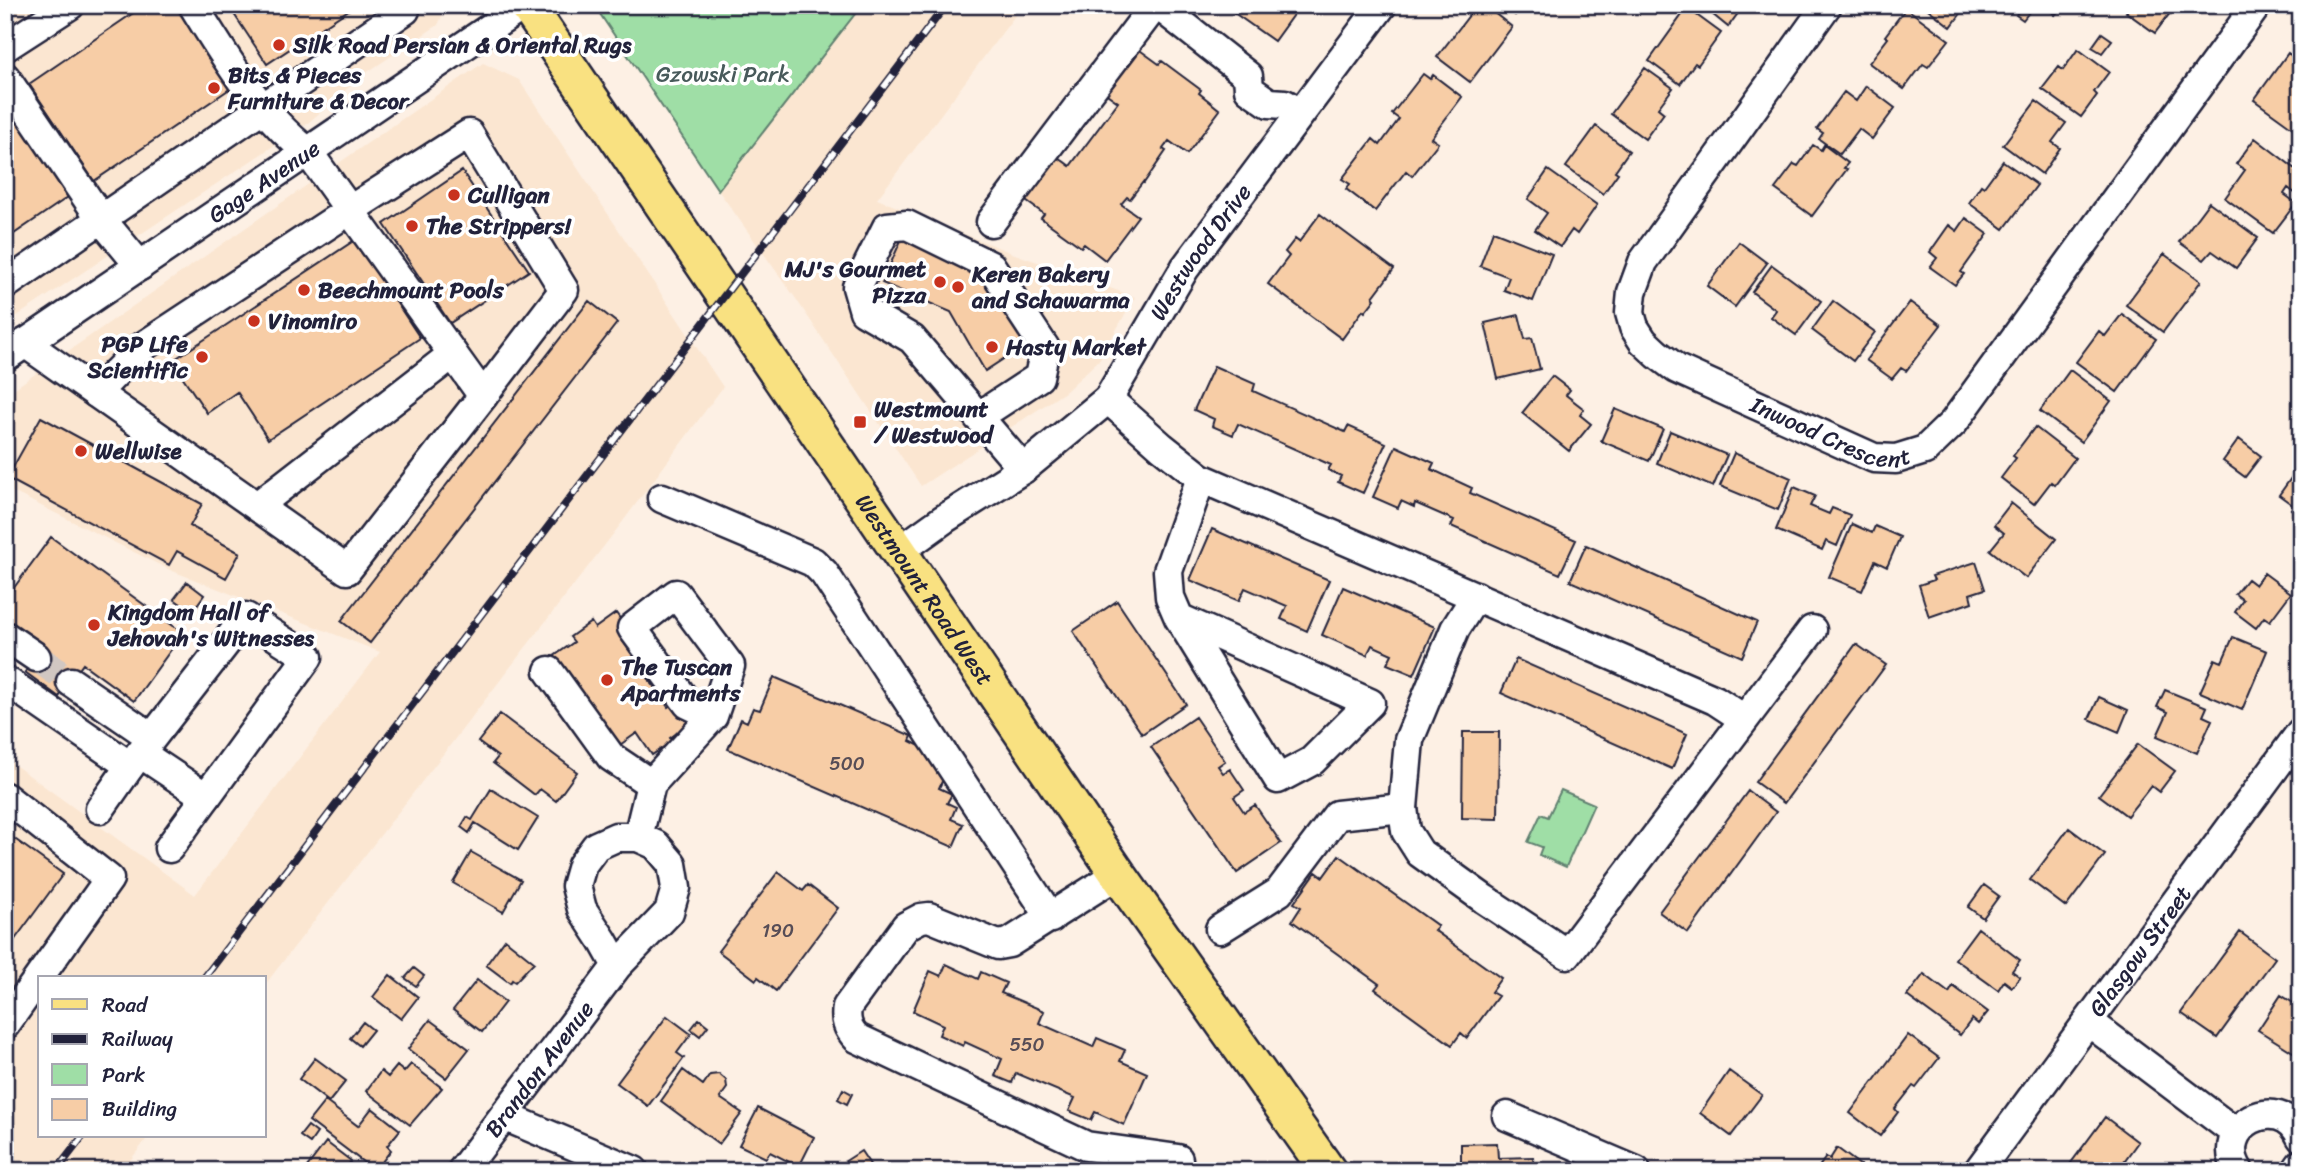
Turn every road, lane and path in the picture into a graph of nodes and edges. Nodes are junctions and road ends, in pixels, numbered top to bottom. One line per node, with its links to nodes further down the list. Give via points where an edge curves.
1 (70, 5): 9 (street)
2 (192, 5): 11 (street)
3 (526, 5): 13 (street, Gage Avenue); 29 (main road, Westmount Road West)
4 (1157, 5): 12 (street, via 1248,76 1261,74 1280,88); 16 (street)
5 (1382, 5): 12 (street, Westwood Drive)
6 (1827, 5): 7 (street, Inwood Crescent, via 1643,262 1630,313 1643,341 1677,369 1874,458 1896,459 1925,450 1954,422)
7 (2256, 5)
8 (405, 10): 11 (street)
9 (5, 47)
10 (5, 77): 15 (street)
11 (263, 108): 13 (street); 15 (street)
12 (1292, 108): 23 (street, Westwood Drive, via 1185,268)
13 (308, 152): 14 (street); 17 (street, Gage Avenue)
14 (350, 209): 20 (street); 21 (street, via 139,349); 22 (street, via 468,134 564,290)
15 (101, 219): 17 (street); 18 (street)
16 (990, 222)
17 (140, 266): 19 (street, Gage Avenue)
18 (5, 285)
19 (15, 350): 21 (street)
20 (453, 354): 22 (street); 28 (street)
21 (96, 393): 28 (street)
22 (483, 396): 28 (street, via 347,570)
23 (1108, 398): 25 (street, Westwood Drive); 26 (street)
24 (978, 417): 24 (street, via 912,339 864,311 857,288 887,227 907,225 991,266 1045,348 1039,377); 25 (street)
25 (1023, 470): 29 (street, Westwood Drive)
26 (1201, 478): 30 (street); 31 (street, via 1168,571 1170,597)
27 (662, 498): 50 (street, via 813,562 824,573)
28 (257, 506)
29 (898, 552): 49 (main road, Westmount Road West)
30 (1476, 596): 39 (street, via 1715,700); 45 (street, via 1455,629 1409,740)
31 (1179, 618): 31 (street, via 1192,623 1370,703 1312,761 1278,779)
32 (1812, 630): 39 (street)
33 (5, 636): 34 (street)
34 (36, 657)
35 (549, 671): 42 (street, via 611,757)
36 (5, 680): 41 (street)
37 (71, 682): 41 (street)
38 (713, 716): 42 (street)
39 (1744, 719): 45 (street, via 1567,954 1420,853 1406,831)
40 (2301, 732): 55 (street, Glasgow Street)
41 (140, 752): 44 (street); 44 (street, via 246,617 308,657); 46 (street)
42 (650, 783): 47 (street)
43 (5, 797): 53 (street, via 109,879)
44 (206, 797): 48 (street)
45 (1403, 808): 51 (street, via 1337,815 1279,892)
46 (100, 809)
47 (638, 837): 52 (street, Brandon Avenue, via 656,845 672,864 676,888 669,912); 52 (street, via 616,837 596,846 582,864 576,886 582,909)
48 (169, 848)
49 (1118, 874): 50 (street); 65 (main road, Westmount Road West)
50 (1051, 918): 61 (street, via 998,945 929,918 906,926 848,1007 849,1030 857,1038 1086,1146)
51 (1220, 929)
52 (617, 967): 57 (street, Brandon Avenue)
53 (40, 976)
54 (38, 979): 56 (street)
55 (2089, 1022): 59 (street); 67 (street, Glasgow Street)
56 (5, 1025)
57 (504, 1116): 63 (street, Brandon Avenue); 64 (street)
58 (1507, 1116): 66 (street)
59 (2236, 1133): 60 (street, via 2249,1119 2278,1116 2297,1128); 68 (street, via 2232,1152)
60 (2301, 1137)
61 (1178, 1159)
62 (2301, 1164): 69 (street)
63 (462, 1171)
64 (634, 1171)
65 (1328, 1171)
66 (1636, 1171)
67 (1978, 1171)
68 (2239, 1171)
69 (2297, 1171)

